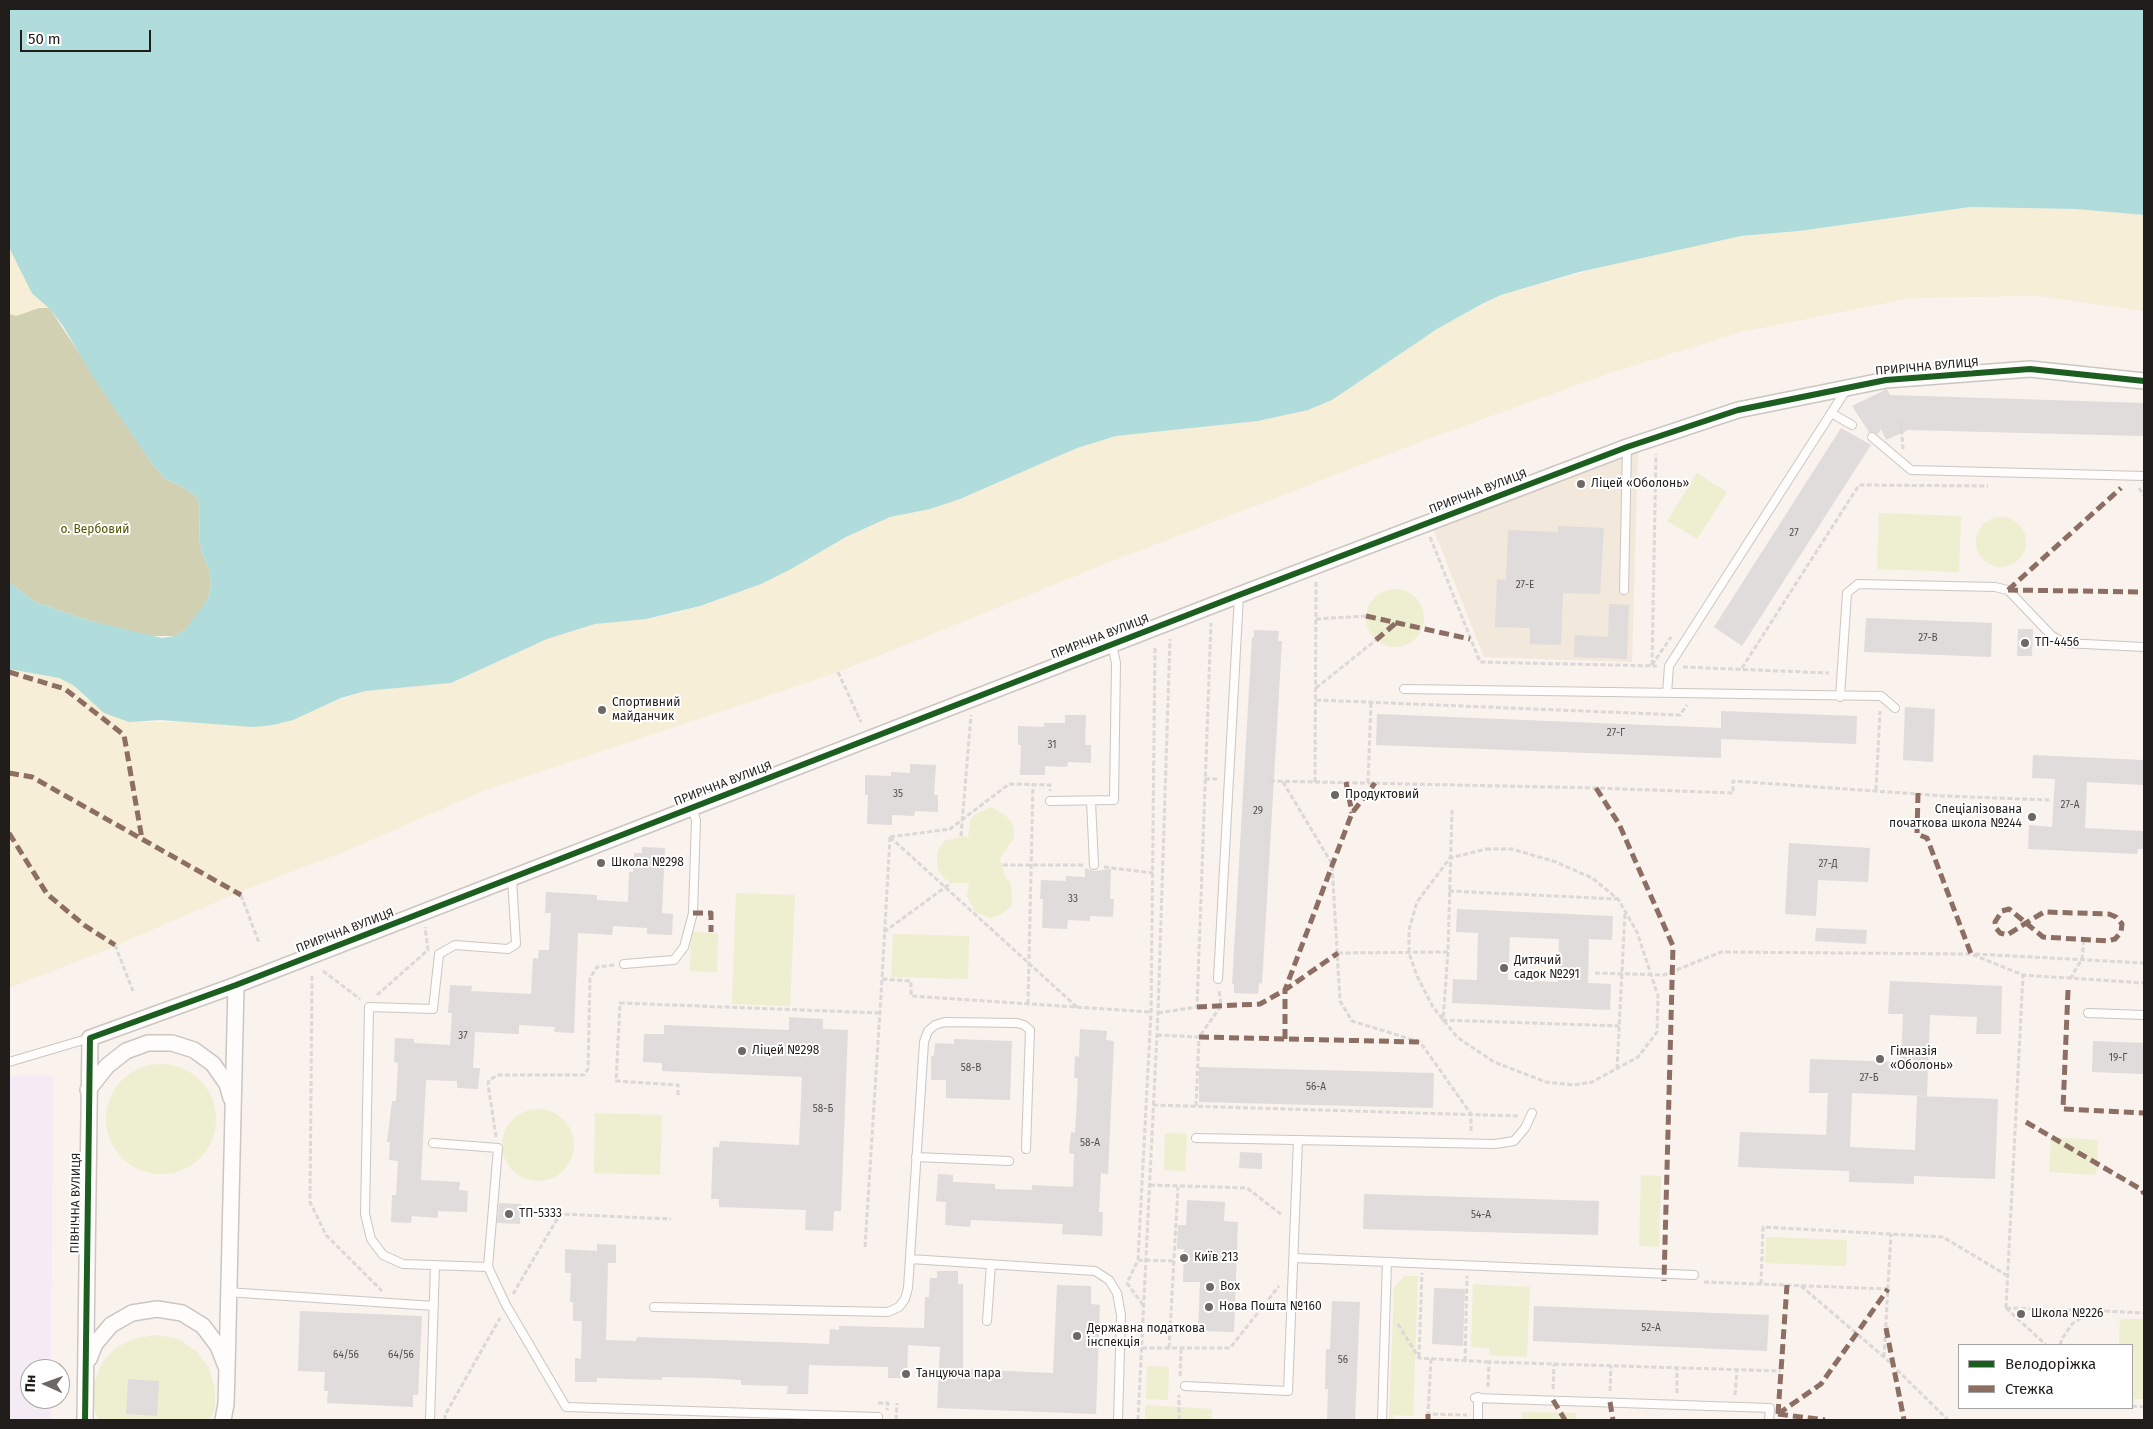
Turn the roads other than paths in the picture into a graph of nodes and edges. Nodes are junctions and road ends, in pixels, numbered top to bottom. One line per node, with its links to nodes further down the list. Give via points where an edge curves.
1 (2144, 381): 2 (street, ПРИРІЧНА ВУЛИЦЯ, via 2030,369 1886,380)
2 (1847, 388): 3 (lane); 6 (street, ПРИРІЧНА ВУЛИЦЯ, via 1738,410)
3 (1831, 413): 4 (lane); 13 (lane, via 1669,666)
4 (1852, 425)
5 (1872, 437): 7 (lane, via 1911,470)
6 (1627, 447): 8 (lane); 9 (street, ПРИРІЧНА ВУЛИЦЯ)
7 (2144, 476)
8 (1624, 590)
9 (1239, 595): 10 (street, ПРИРІЧНА ВУЛИЦЯ); 22 (lane)
10 (1112, 645): 17 (lane, via 1116,663 1114,800); 18 (street, ПРИРІЧНА ВУЛИЦЯ)
11 (2144, 647): 14 (lane, via 2065,643 2052,636 2008,590 1995,587 1858,584 1847,593)
12 (1404, 689): 13 (lane)
13 (1667, 693): 14 (lane)
14 (1840, 697): 15 (lane, via 1881,696)
15 (1895, 708)
16 (1050, 801): 17 (lane)
17 (1091, 801): 19 (lane)
18 (692, 808): 20 (street, ПРИРІЧНА ВУЛИЦЯ); 21 (lane, via 696,820 693,913 684,947 680,955 669,961)
19 (1094, 865)
20 (512, 878): 23 (street, ПРИРІЧНА ВУЛИЦЯ); 41 (lane, via 516,944 508,949 455,945 439,954 434,1008 369,1007 365,1214 371,1239 383,1255 403,1264)
21 (624, 964)
22 (1218, 979)
23 (236, 985): 26 (street, ПРИРІЧНА ВУЛИЦЯ); 29 (street)
24 (2088, 1013): 25 (lane)
25 (2144, 1015)
26 (90, 1038): 27 (lane, ПРИРІЧНА ВУЛИЦЯ); 28 (street, ПІВНІЧНА ВУЛИЦЯ)
27 (9, 1062)
28 (88, 1090): 29 (street, via 107,1066 126,1051 148,1043 172,1043 194,1050 214,1064 227,1084); 48 (street, ПІВНІЧНА ВУЛИЦЯ)
29 (234, 1106): 44 (street)
30 (1532, 1115): 32 (lane, via 1514,1141 1495,1144)
31 (1196, 1138): 32 (lane)
32 (1298, 1140): 37 (lane)
33 (433, 1143): 42 (lane, via 498,1148)
34 (1026, 1149): 35 (lane, via 1030,1030 1017,1024 945,1022 935,1024 924,1042)
35 (916, 1157): 36 (lane); 38 (lane)
36 (1009, 1161)
37 (1294, 1258): 39 (lane); 50 (lane, via 1288,1391)
38 (910, 1259): 40 (lane); 46 (lane, via 905,1299 888,1312)
39 (1387, 1262): 43 (lane); 59 (lane)
40 (991, 1264): 47 (lane); 58 (lane, via 1095,1271 1109,1280 1117,1293 1121,1315)
41 (435, 1265): 42 (lane); 45 (lane)
42 (488, 1267): 52 (lane, via 506,1305 566,1407)
43 (1694, 1275)
44 (227, 1292): 45 (lane); 49 (street)
45 (434, 1306): 57 (lane)
46 (654, 1307)
47 (987, 1321)
48 (86, 1367): 49 (street, via 94,1344 111,1325 132,1313 157,1309 182,1314 203,1326 218,1346); 54 (street, ПІВНІЧНА ВУЛИЦЯ)
49 (227, 1369): 51 (street)
50 (1186, 1386)
51 (226, 1404): 55 (street); 56 (street)
52 (878, 1417)
53 (1478, 1418): 60 (lane, via 1476,1397 1770,1408)
54 (85, 1420)
55 (223, 1420)
56 (232, 1420)
57 (430, 1420)
58 (1118, 1420)
59 (1382, 1420)
60 (1769, 1420)

